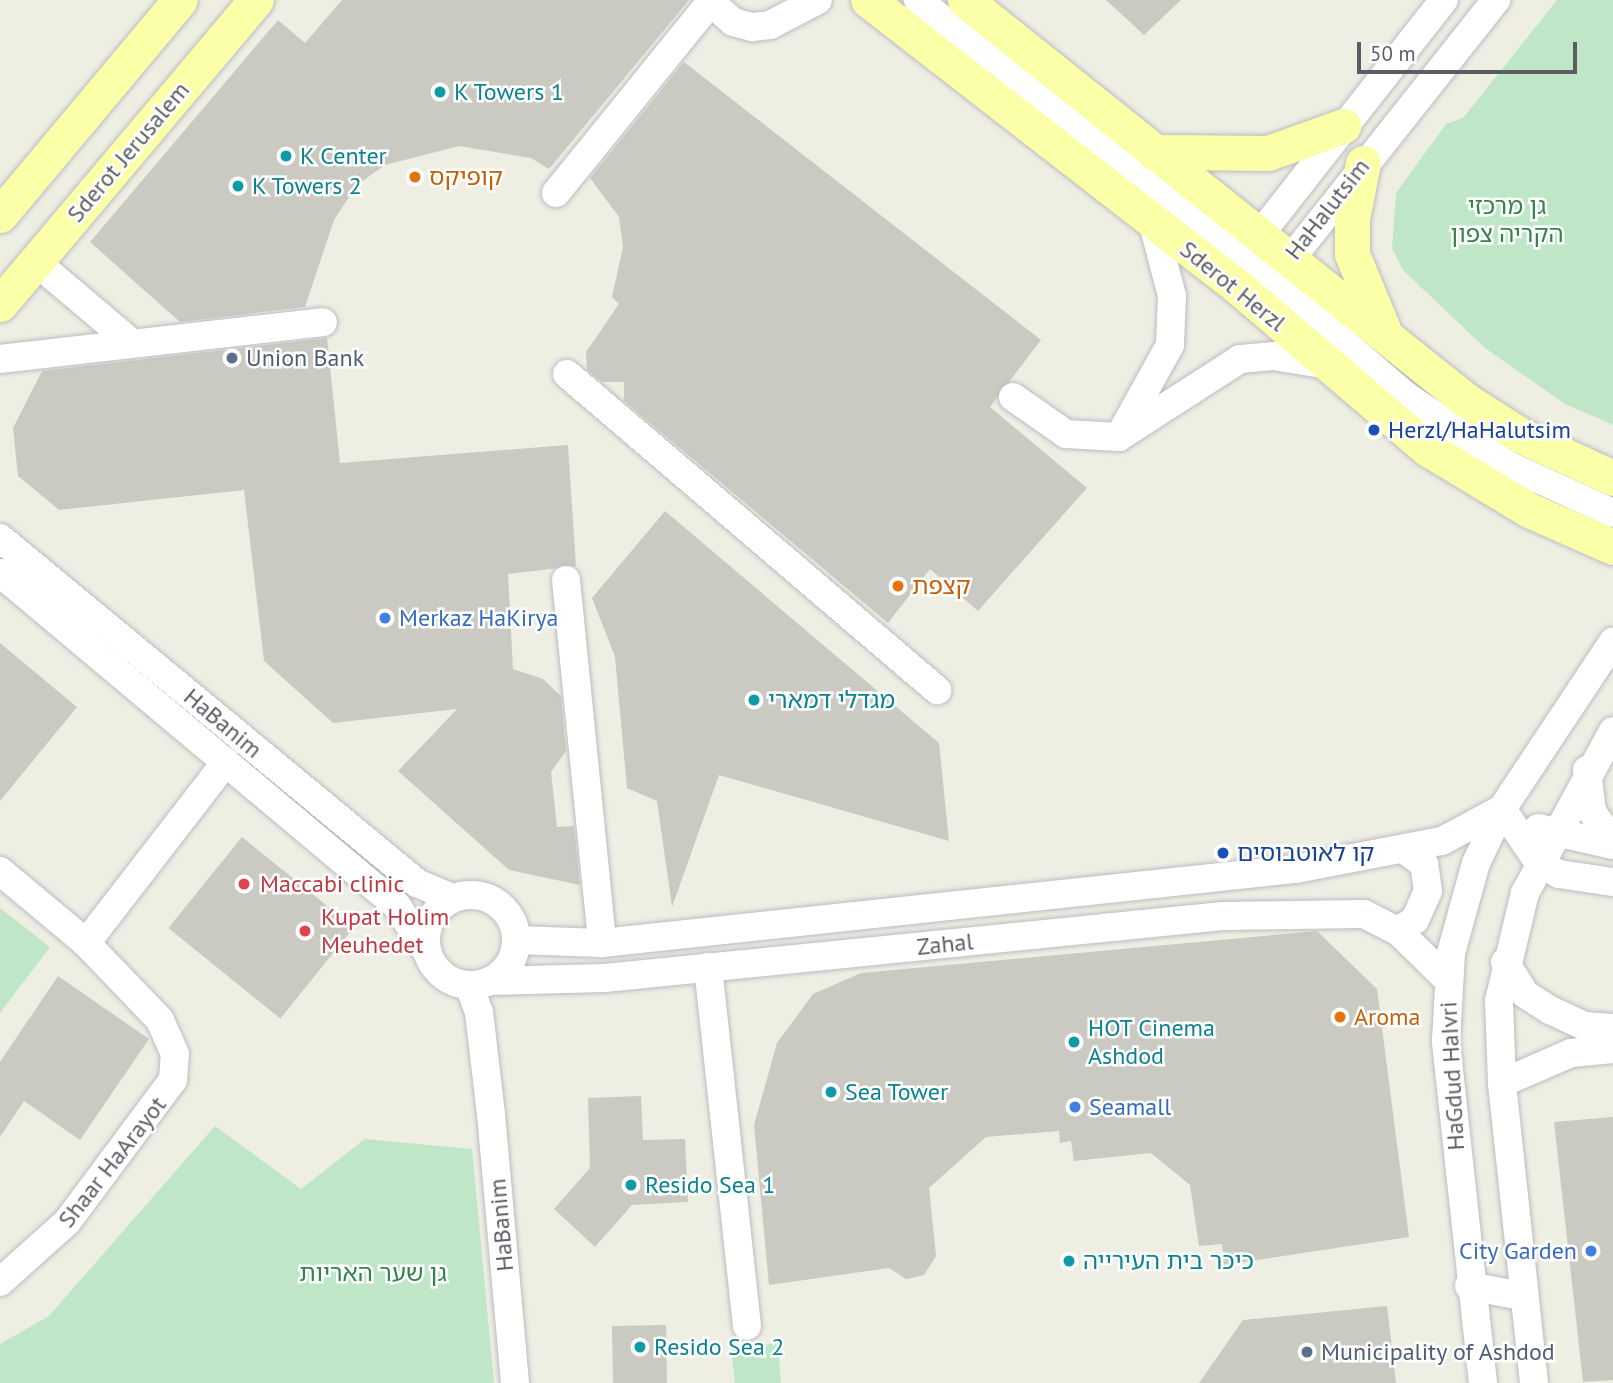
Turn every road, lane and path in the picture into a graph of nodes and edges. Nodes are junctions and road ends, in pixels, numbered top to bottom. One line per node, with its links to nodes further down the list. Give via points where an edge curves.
1 (180, 0): 15 (main road)
2 (256, 0): 17 (main road, Sderot Jerusalem)
3 (818, 0): 9 (street, via 770,25 752,27 733,22)
4 (868, 0): 10 (main road, Sderot Herzl)
5 (876, 0): 10 (street)
6 (965, 0): 12 (main road, Sderot Herzl)
7 (1444, 0): 11 (street, HaHalutsim)
8 (1496, 0): 13 (street, HaHalutsim)
9 (709, 1): 14 (street)
10 (910, 13): 16 (main road, Sderot Herzl); 18 (street)
11 (1343, 126): 12 (main road, via 1268,153); 18 (street, HaHalutsim)
12 (1154, 152): 18 (main road, Sderot Herzl)
13 (1363, 163): 18 (street, HaHalutsim); 21 (main road, via 1352,219 1352,254)
14 (556, 193)
15 (0, 215)
16 (1152, 220): 18 (main road, Sderot Herzl); 27 (street, via 1172,296 1170,345)
17 (36, 262): 19 (main road, Sderot Jerusalem); 22 (street)
18 (1259, 263): 21 (main road, Sderot Herzl); 24 (main road, Sderot Herzl); 29 (street, via 1457,432 1508,465)
19 (0, 304)
20 (323, 322): 22 (street)
21 (1385, 336): 28 (main road, Sderot Herzl, via 1494,419)
22 (132, 344): 23 (street)
23 (0, 359)
24 (1328, 365): 27 (street, via 1273,356 1240,359); 31 (main road, Sderot Herzl, via 1458,469 1529,510)
25 (567, 374): 35 (street)
26 (1013, 397): 27 (street, via 1066,434)
27 (1119, 437)
28 (1613, 478)
29 (1613, 513)
30 (0, 538): 46 (street, HaBanim, via 417,883)
31 (1613, 547)
32 (0, 573): 37 (street, HaBanim)
33 (566, 580): 50 (street)
34 (1613, 642): 39 (street, HaGdud HaIvri)
35 (937, 690)
36 (1613, 730): 38 (street, HaGdud HaIvri)
37 (226, 762): 49 (street); 51 (street, HaBanim, via 397,906)
38 (1587, 770): 40 (street, HaGdud HaIvri); 41 (street, via 1592,812)
39 (1502, 809): 40 (street); 42 (street, Zahal, via 1442,841); 43 (street); 54 (street, HaGdud HaIvri, via 1476,863)
40 (1552, 835): 41 (street); 43 (street, HaGdud HaIvri)
41 (1613, 843)
42 (1405, 850): 47 (street, via 1424,864 1428,891 1419,914); 50 (street, Zahal, via 1185,883)
43 (1539, 863): 45 (street, via 1559,874); 52 (street, HaGdud HaIvri)
44 (0, 871): 49 (street, Shaar HaArayot)
45 (1613, 882)
46 (452, 898): 48 (street, via 490,898 509,915); 51 (street, via 433,915)
47 (1398, 931): 53 (street, Zahal, via 1364,914 1223,916); 54 (street, Zahal)
48 (516, 940): 50 (street, Zahal); 55 (street, via 508,965)
49 (86, 943): 59 (street, Shaar HaArayot, via 160,1020 175,1054 173,1080 67,1222)
50 (603, 943)
51 (427, 952): 55 (street, via 439,971)
52 (1505, 962): 56 (street, via 1525,994 1550,1010 1584,1026); 58 (street, HaGdud HaIvri)
53 (708, 967): 55 (street, Zahal); 62 (street)
54 (1448, 980): 60 (street, HaGdud HaIvri, via 1446,1040)
55 (479, 983): 63 (street, HaBanim)
56 (1613, 1028)
57 (1613, 1049): 58 (street, via 1571,1053)
58 (1502, 1083): 61 (street, HaGdud HaIvri)
59 (0, 1283)
60 (1469, 1286): 61 (street); 64 (street, HaGdud HaIvri)
61 (1522, 1296): 65 (street, HaGdud HaIvri)
62 (747, 1326)
63 (515, 1383)
64 (1483, 1383)
65 (1534, 1383)

